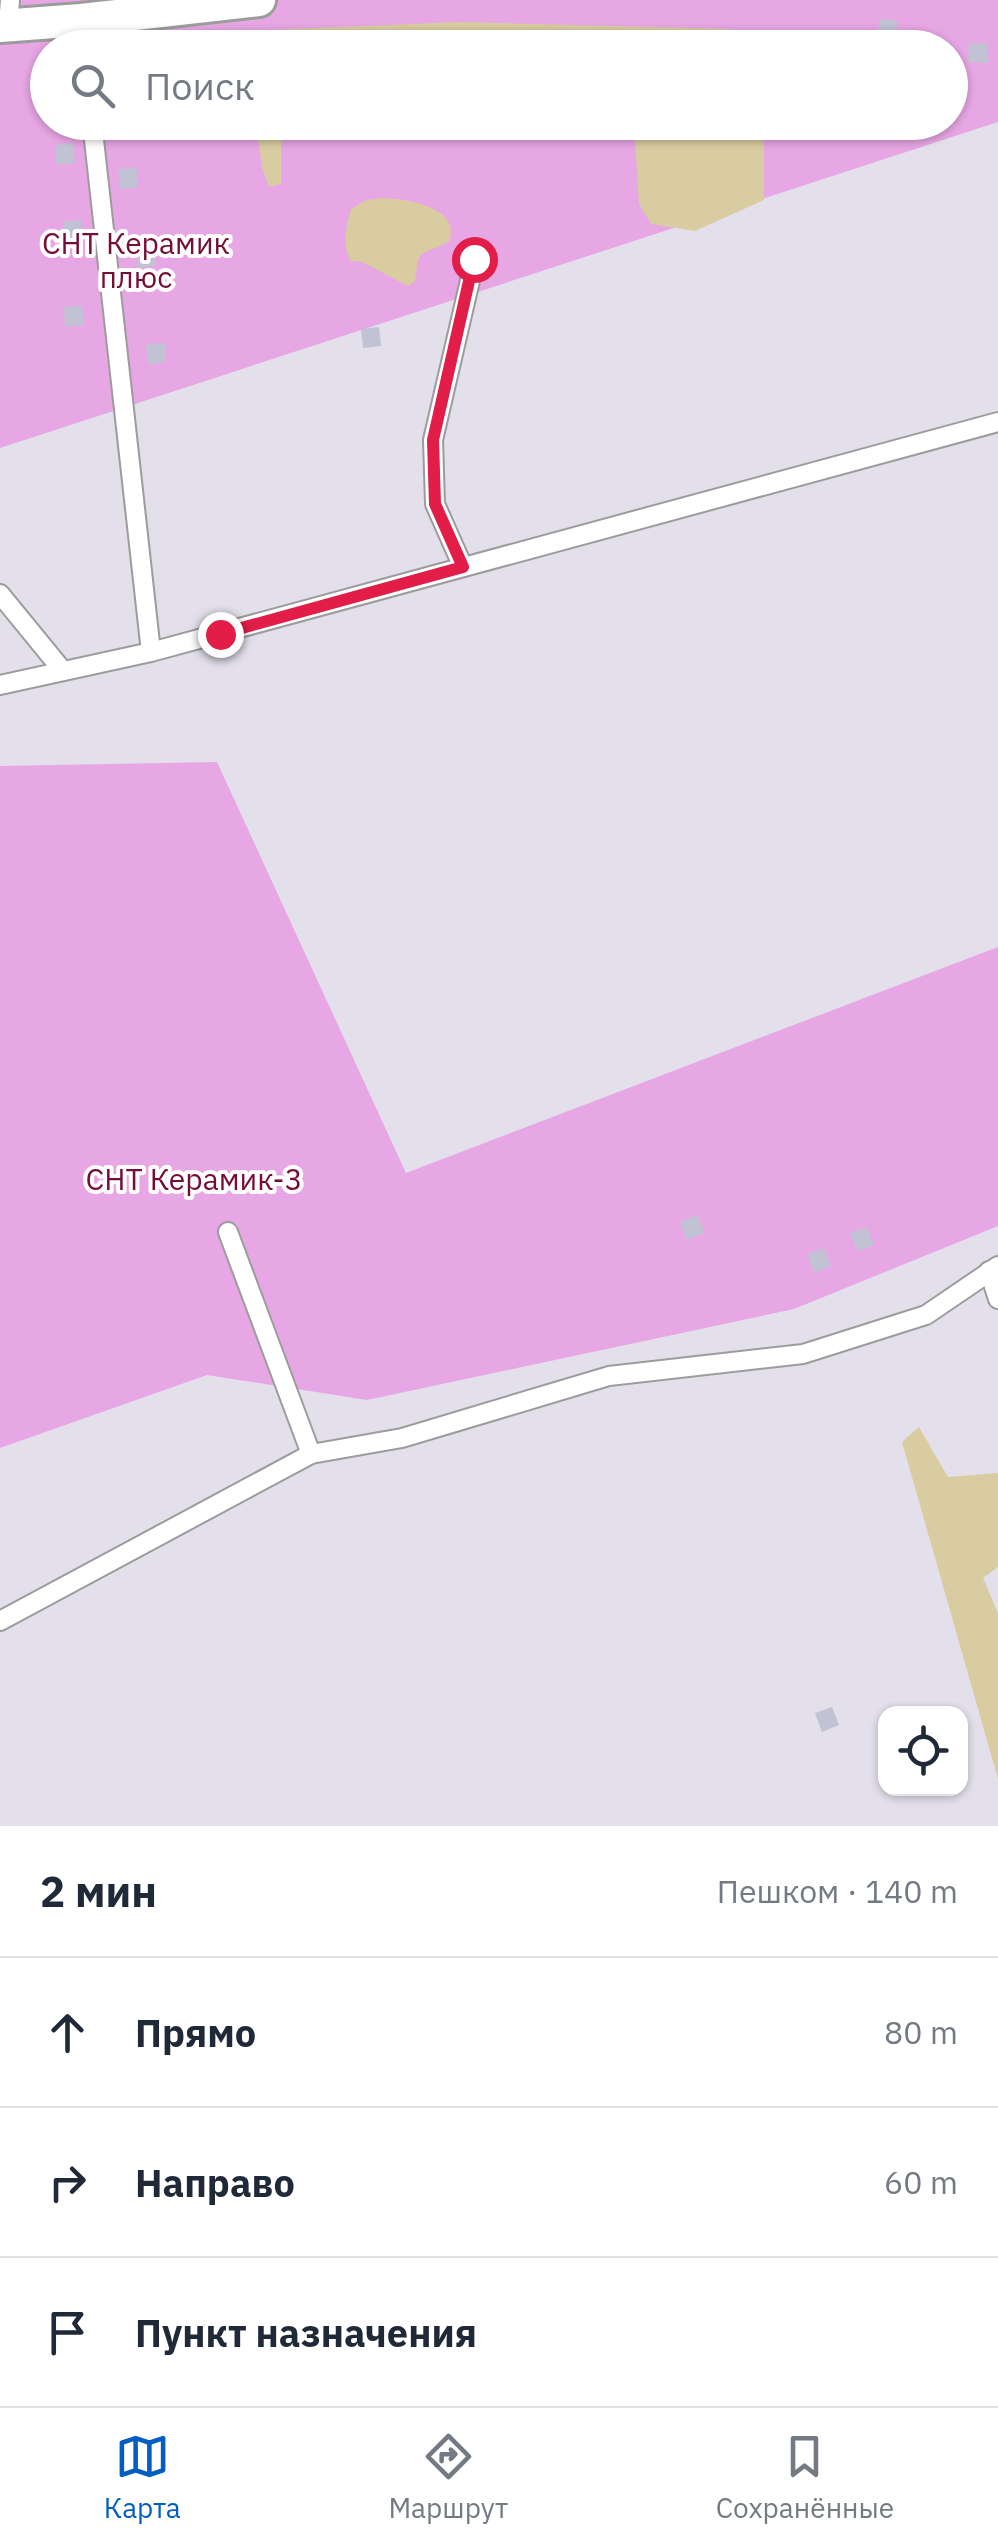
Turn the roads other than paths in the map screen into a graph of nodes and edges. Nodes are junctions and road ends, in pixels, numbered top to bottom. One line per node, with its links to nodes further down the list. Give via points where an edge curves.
1 (259, 0): 2 (street)
2 (190, 4): 5 (street)
3 (6, 17): 4 (street)
4 (64, 30)
5 (96, 30)
6 (94, 140): 11 (lane)
7 (474, 259): 9 (lane, via 433,440 435,504)
8 (998, 422): 9 (lane)
9 (463, 567): 11 (lane)
10 (0, 594): 12 (lane)
11 (151, 652): 12 (lane)
12 (63, 671): 13 (lane)
13 (0, 684)
14 (228, 1232): 17 (lane)
15 (994, 1268): 16 (lane); 17 (lane, via 926,1315 803,1354 609,1376 402,1438)
16 (998, 1299)
17 (310, 1454): 18 (lane)
18 (0, 1620)

